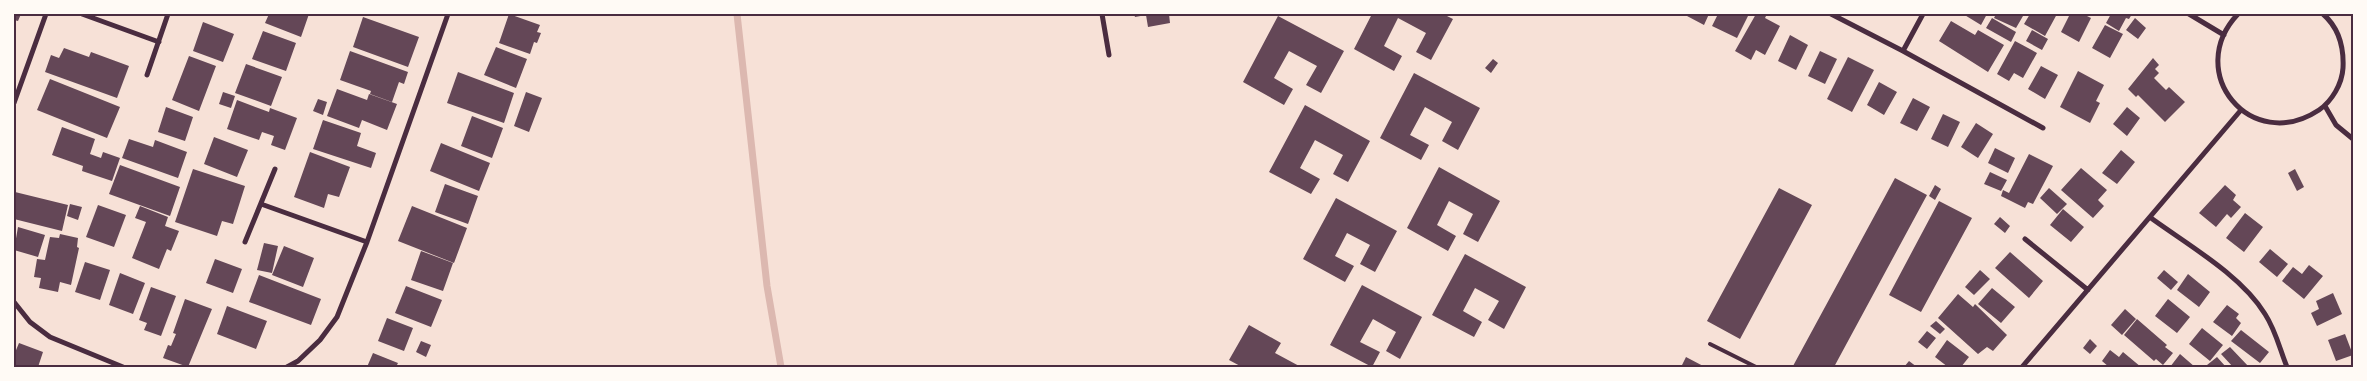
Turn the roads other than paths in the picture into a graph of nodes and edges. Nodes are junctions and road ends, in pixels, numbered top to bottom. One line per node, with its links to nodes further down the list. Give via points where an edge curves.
1 (46, 14): 16 (street)
2 (82, 14): 12 (street)
3 (168, 14): 12 (street)
4 (448, 14): 26 (street)
5 (1102, 14): 14 (street)
6 (1832, 14): 13 (street)
7 (1923, 14): 13 (street)
8 (2189, 14): 11 (street)
9 (2238, 14): 11 (street)
10 (2323, 14): 17 (street, via 2339,35 2344,54 2336,91)
11 (2224, 35): 18 (street, via 2219,45 2218,70 2226,92)
12 (159, 42): 15 (street)
13 (1903, 50): 19 (street)
14 (1109, 55)
15 (147, 75)
16 (14, 103)
17 (2324, 106): 18 (street, via 2306,119 2284,124 2261,121); 20 (street, via 2336,125)
18 (2241, 110): 23 (street)
19 (2043, 128)
20 (2353, 139)
21 (274, 169): 22 (street)
22 (261, 204): 25 (street); 26 (street)
23 (2151, 218): 27 (street); 30 (street, via 2203,255 2253,298 2266,315 2281,346)
24 (2025, 239): 27 (street)
25 (245, 242)
26 (367, 242): 32 (street, via 337,317 320,340)
27 (2088, 290): 34 (street)
28 (14, 302): 31 (street, via 30,322 50,337)
29 (1710, 344): 33 (lane)
30 (2285, 366)
31 (123, 367)
32 (287, 367)
33 (1756, 367)
34 (2022, 367)

